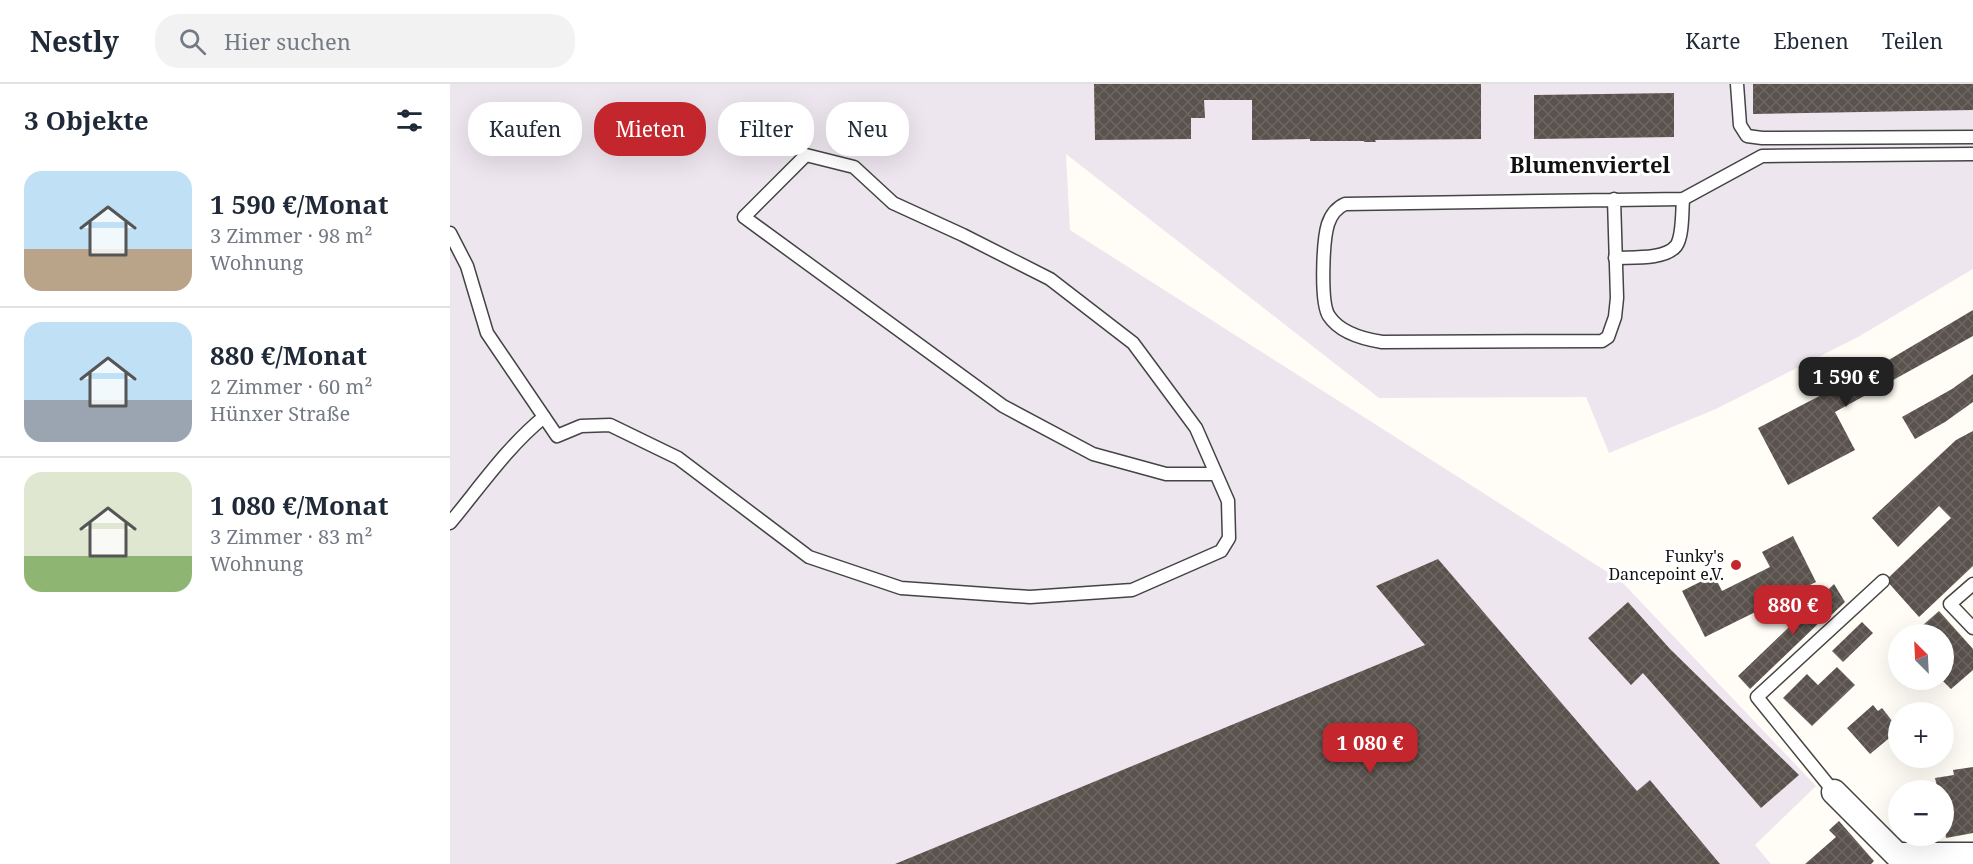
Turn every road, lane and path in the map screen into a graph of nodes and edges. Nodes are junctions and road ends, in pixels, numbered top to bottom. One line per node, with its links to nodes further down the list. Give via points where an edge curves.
1 (1737, 84): 2 (lane, via 1740,124 1747,136)
2 (1973, 137)
3 (1973, 154): 5 (lane, via 1762,156)
4 (1614, 199): 5 (lane); 7 (lane); 7 (lane, via 1345,204 1334,211 1328,225 1323,296 1329,317 1348,331 1382,342 1595,342 1608,337 1615,317)
5 (1683, 199): 7 (lane, via 1679,241 1672,250 1650,257)
6 (450, 233): 8 (lane, via 467,266 487,333)
7 (1615, 258)
8 (544, 417): 9 (lane, via 557,436 581,426 610,425 669,453 809,557 902,588 1029,597 1132,590 1221,551 1229,538 1228,501); 10 (lane, via 529,429)
9 (1216, 474): 9 (lane, via 1196,428 1133,344 1050,279 893,203 854,167 806,155 744,217 1003,406 1093,454 1166,474)
10 (450, 523)
11 (1883, 581): 14 (lane, via 1757,697)
12 (1973, 584): 13 (lane, via 1950,604)
13 (1973, 628)
14 (1834, 792): 15 (street, via 1897,855)
15 (1973, 855)

